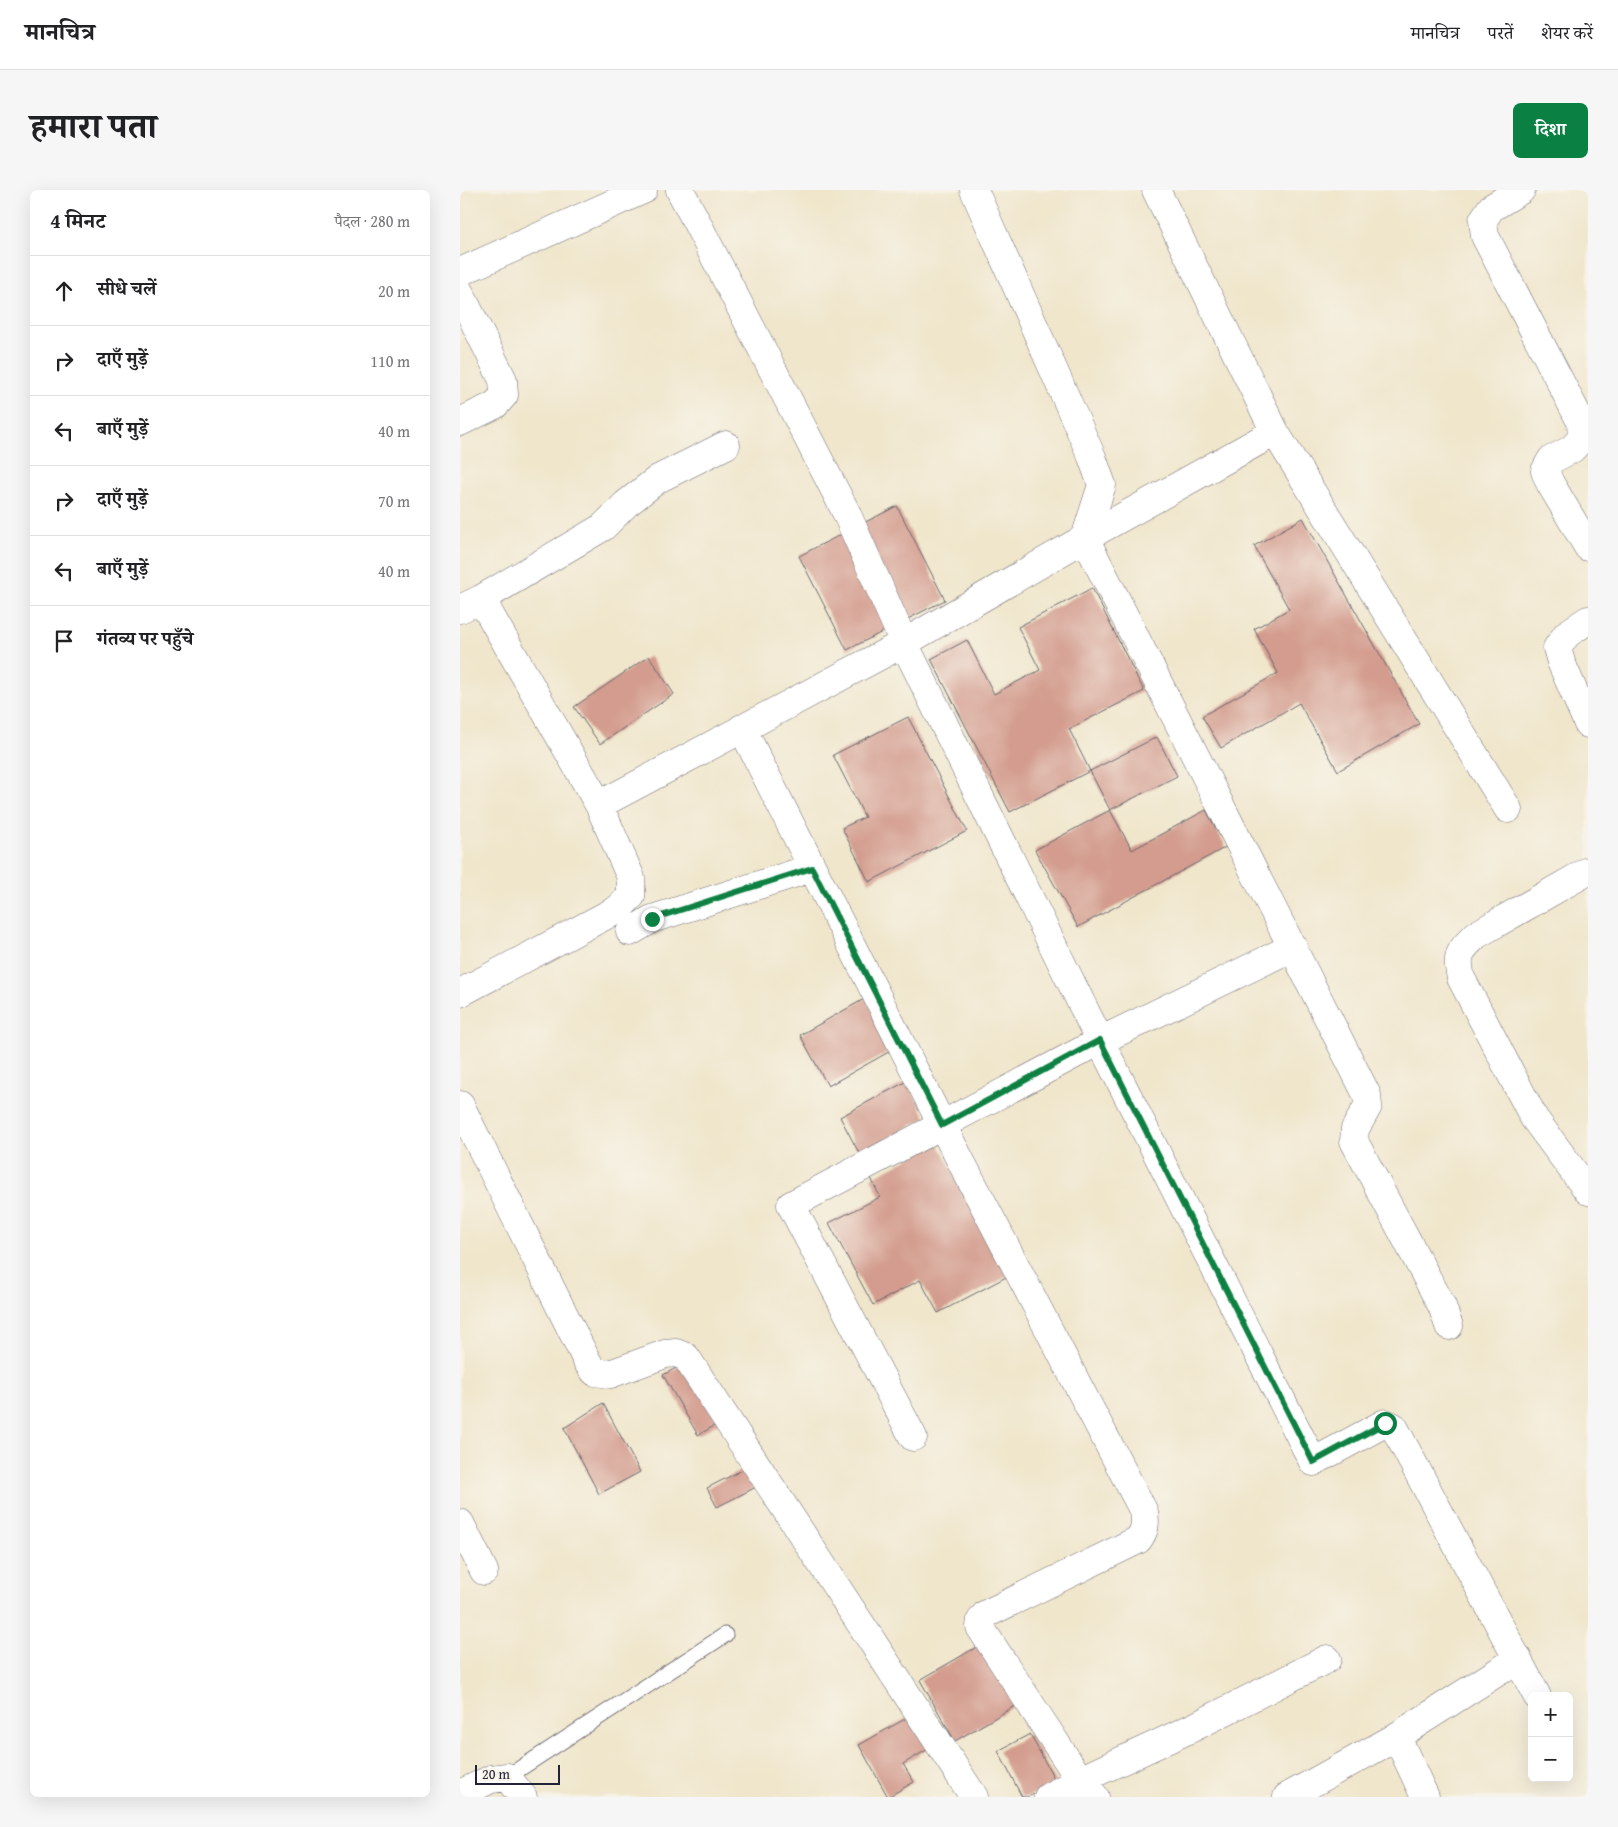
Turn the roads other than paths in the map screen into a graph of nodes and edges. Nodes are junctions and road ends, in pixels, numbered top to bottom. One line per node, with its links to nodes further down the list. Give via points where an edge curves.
1 (643, 190): 6 (street)
2 (680, 190): 15 (street, via 846,512)
3 (974, 190): 11 (street, via 1102,485)
4 (1156, 190): 9 (street)
5 (1521, 190): 12 (street, via 1491,208 1483,220 1485,236 1581,422 1582,438 1572,449 1551,460 1545,470)
6 (460, 272)
7 (460, 293): 8 (street, via 503,380 504,395 495,405)
8 (460, 422)
9 (1275, 432): 11 (street); 19 (street)
10 (726, 445): 13 (street, via 658,479 597,531)
11 (1085, 538): 15 (street); 23 (street)
12 (1588, 547)
13 (470, 604): 18 (street)
14 (1588, 620): 16 (street, via 1567,634 1557,648)
15 (904, 643): 17 (street); 25 (street)
16 (1588, 724)
17 (742, 728): 18 (street); 20 (street)
18 (599, 805): 24 (street, via 631,878 631,896 618,909)
19 (1508, 809)
20 (812, 868): 22 (street, via 652,919); 27 (street)
21 (1588, 871): 28 (street, via 1476,934 1458,960 1461,978 1534,1118)
22 (630, 932)
23 (1293, 947): 25 (street); 29 (street, via 1367,1095 1368,1106 1355,1129 1354,1141 1442,1306)
24 (460, 993)
25 (1100, 1040): 27 (street); 35 (street, via 1313,1462 1385,1423 1394,1427)
26 (460, 1105): 41 (street, via 588,1363 595,1372 612,1381 665,1354 676,1353 686,1357)
27 (942, 1125): 30 (street, via 791,1205); 39 (street, via 1146,1521 1145,1531 1138,1540 986,1614 981,1620 980,1627)
28 (1588, 1190)
29 (1449, 1326)
30 (913, 1437)
31 (460, 1523): 32 (street)
32 (484, 1571)
33 (725, 1635): 38 (lane)
34 (1327, 1659): 39 (street, via 1194,1727)
35 (1518, 1659): 36 (street); 37 (street)
36 (1535, 1692)
37 (1397, 1737): 43 (street); 44 (street)
38 (515, 1787): 40 (street, via 491,1779)
39 (1088, 1788): 42 (street)
40 (460, 1794)
41 (974, 1797)
42 (1048, 1797)
43 (1287, 1797)
44 (1425, 1797)

